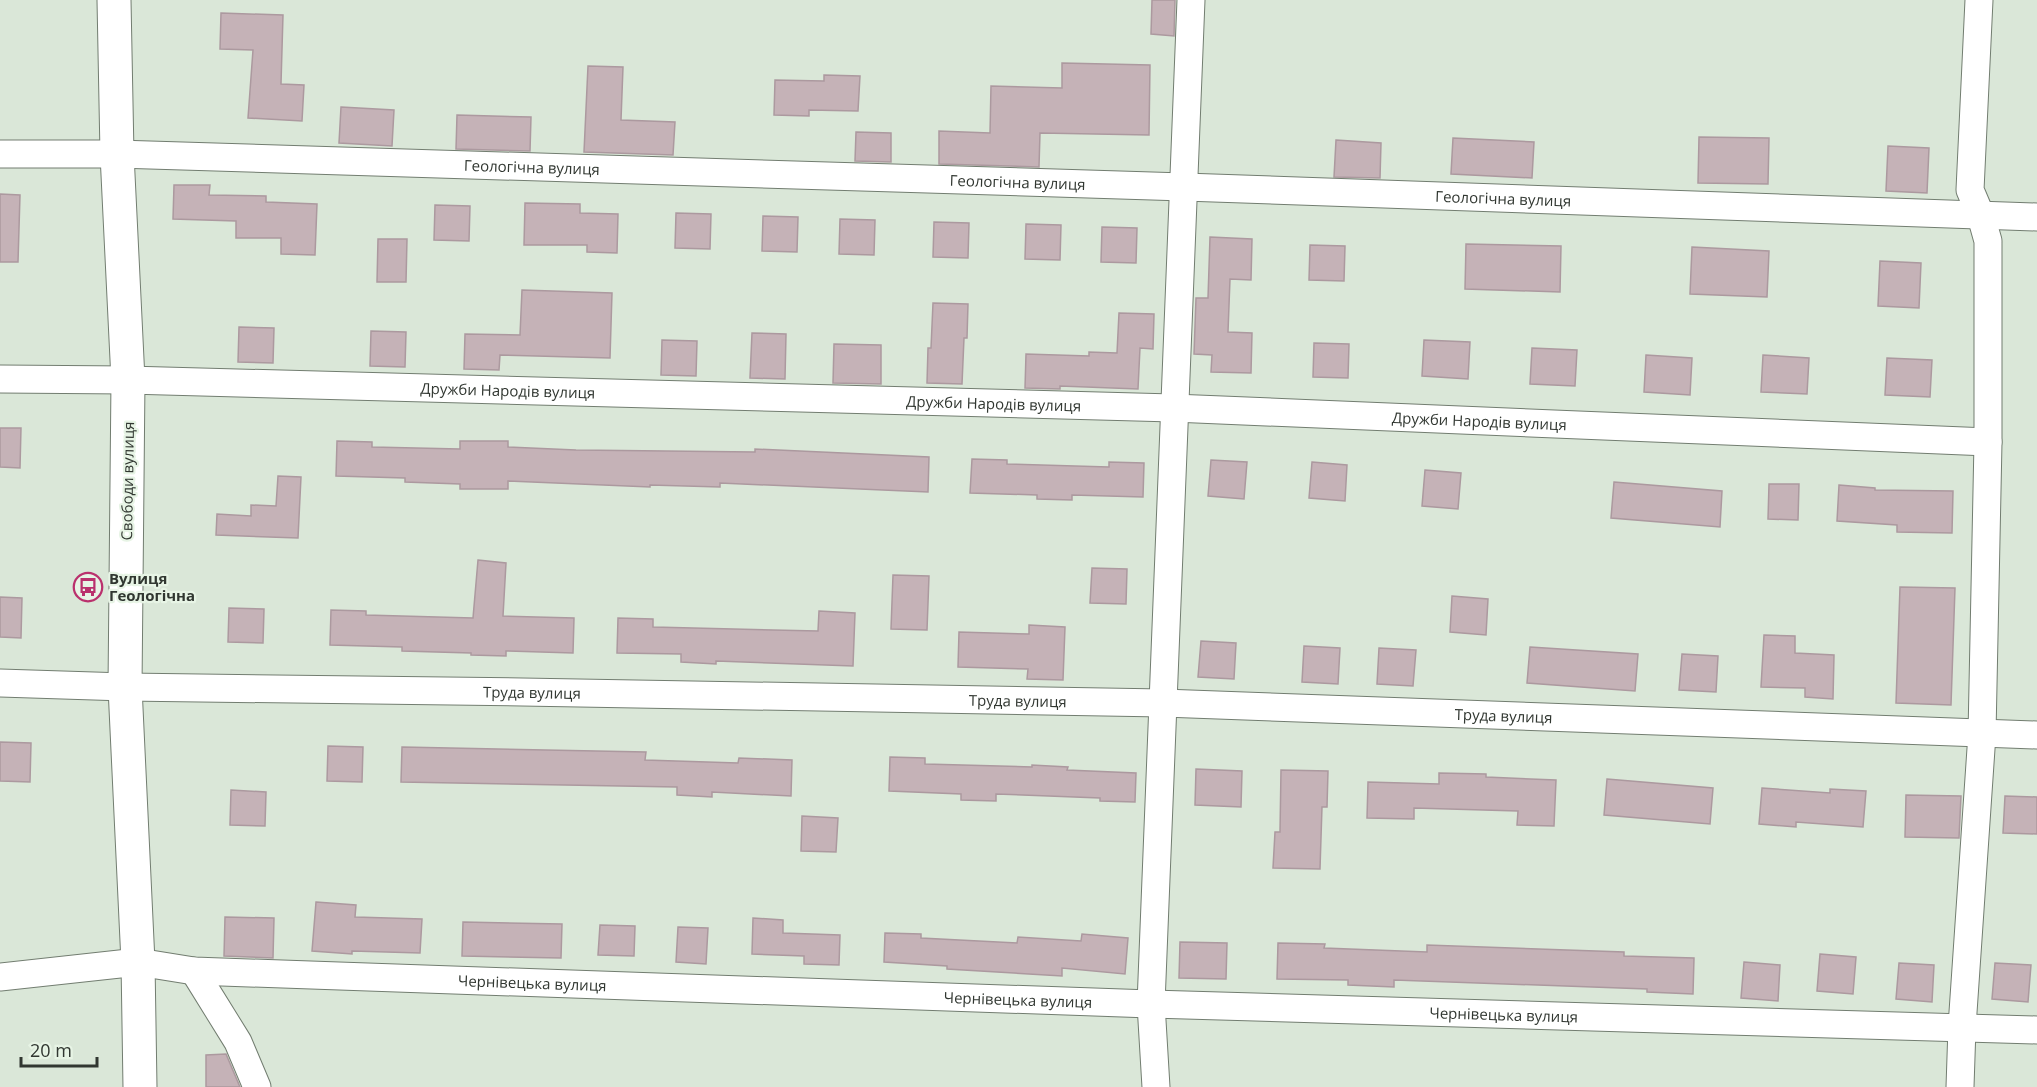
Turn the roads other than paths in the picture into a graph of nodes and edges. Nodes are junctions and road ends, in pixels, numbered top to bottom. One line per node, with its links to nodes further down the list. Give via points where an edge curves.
1 (114, 0): 5 (main road, Свободи вулиця)
2 (1191, 0): 6 (street)
3 (1979, 0): 7 (street, via 1970,190)
4 (0, 154): 5 (street, Геологічна вулиця)
5 (117, 154): 6 (street, Геологічна вулиця); 10 (main road, Свободи вулиця)
6 (1184, 187): 7 (street, Геологічна вулиця); 11 (street)
7 (1981, 216): 8 (street, Геологічна вулиця); 12 (street, via 1988,241)
8 (2037, 217)
9 (0, 379): 10 (street, Дружби Народів вулиця)
10 (128, 380): 11 (street, Дружби Народів вулиця); 14 (main road, Свободи вулиця)
11 (1173, 408): 12 (street, Дружби Народів вулиця); 15 (street)
12 (1988, 442): 16 (street)
13 (0, 683): 14 (street, Труда вулиця)
14 (125, 687): 15 (street, Труда вулиця); 18 (main road, Свободи вулиця)
15 (1163, 703): 16 (street, Труда вулиця); 21 (street)
16 (1982, 734): 17 (street, Труда вулиця); 22 (street)
17 (2037, 735)
18 (138, 962): 19 (street, Чернівецька вулиця); 20 (street, Чернівецька вулиця); 24 (main road, Свободи вулиця)
19 (194, 971): 21 (street, Чернівецька вулиця); 25 (street, via 238,1042)
20 (0, 976)
21 (1151, 1004): 22 (street, Чернівецька вулиця); 26 (street)
22 (1962, 1027): 23 (street, Чернівецька вулиця); 27 (street)
23 (2037, 1030)
24 (140, 1085)
25 (257, 1087)
26 (1156, 1087)
27 (1960, 1087)

